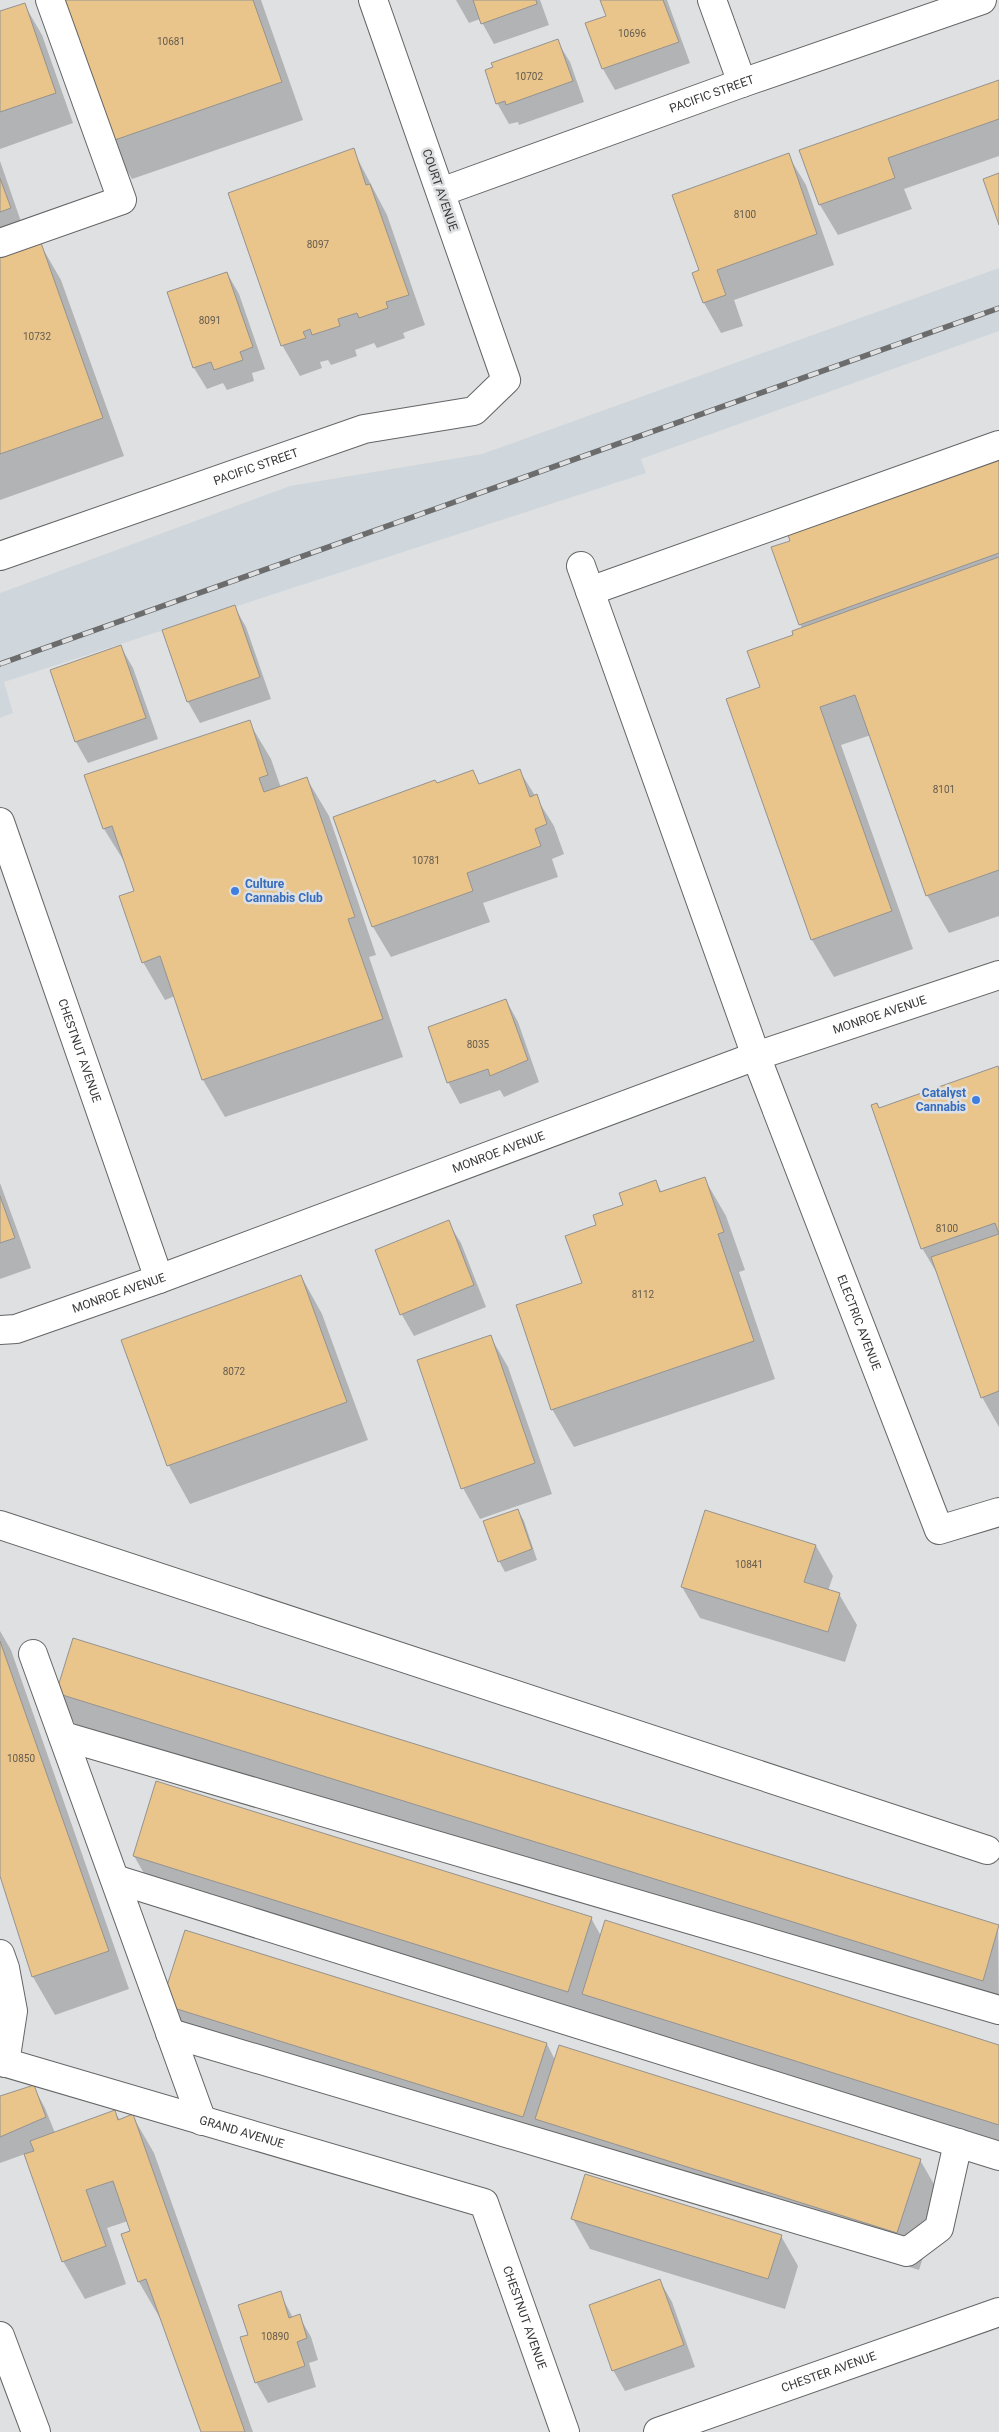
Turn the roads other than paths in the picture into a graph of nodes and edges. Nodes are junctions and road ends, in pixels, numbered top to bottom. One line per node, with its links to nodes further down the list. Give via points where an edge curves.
1 (50, 0): 7 (street, via 122,200)
2 (373, 0): 6 (street, COURT AVENUE)
3 (712, 0): 5 (street)
4 (982, 0): 5 (street, PACIFIC STREET)
5 (742, 83): 6 (street, PACIFIC STREET)
6 (441, 192): 8 (street, COURT AVENUE)
7 (0, 243)
8 (506, 380): 10 (street, PACIFIC STREET, via 474,411 364,429)
9 (999, 445): 13 (street, via 585,578)
10 (0, 556)
11 (0, 822): 14 (street, CHESTNUT AVENUE)
12 (999, 977): 13 (street, MONROE AVENUE)
13 (756, 1056): 14 (street, MONROE AVENUE); 16 (street, ELECTRIC AVENUE, via 939,1530)
14 (159, 1279): 15 (street, MONROE AVENUE, via 16,1329)
15 (0, 1330)
16 (999, 1512)
17 (0, 1525): 20 (street)
18 (33, 1654): 19 (street)
19 (63, 1736): 21 (street); 23 (street)
20 (987, 1850)
21 (115, 1879): 24 (street); 27 (street)
22 (0, 1954): 25 (street, via 13,2011)
23 (999, 2010)
24 (170, 2033): 26 (street); 27 (street, via 907,2252 939,2228)
25 (3, 2062): 26 (street, GRAND AVENUE)
26 (202, 2121): 29 (street, GRAND AVENUE)
27 (958, 2143): 28 (street)
28 (999, 2156)
29 (484, 2203): 33 (street, CHESTNUT AVENUE)
30 (999, 2312): 34 (street, CHESTER AVENUE)
31 (0, 2336): 32 (street)
32 (36, 2432)
33 (565, 2432)
34 (658, 2432)

